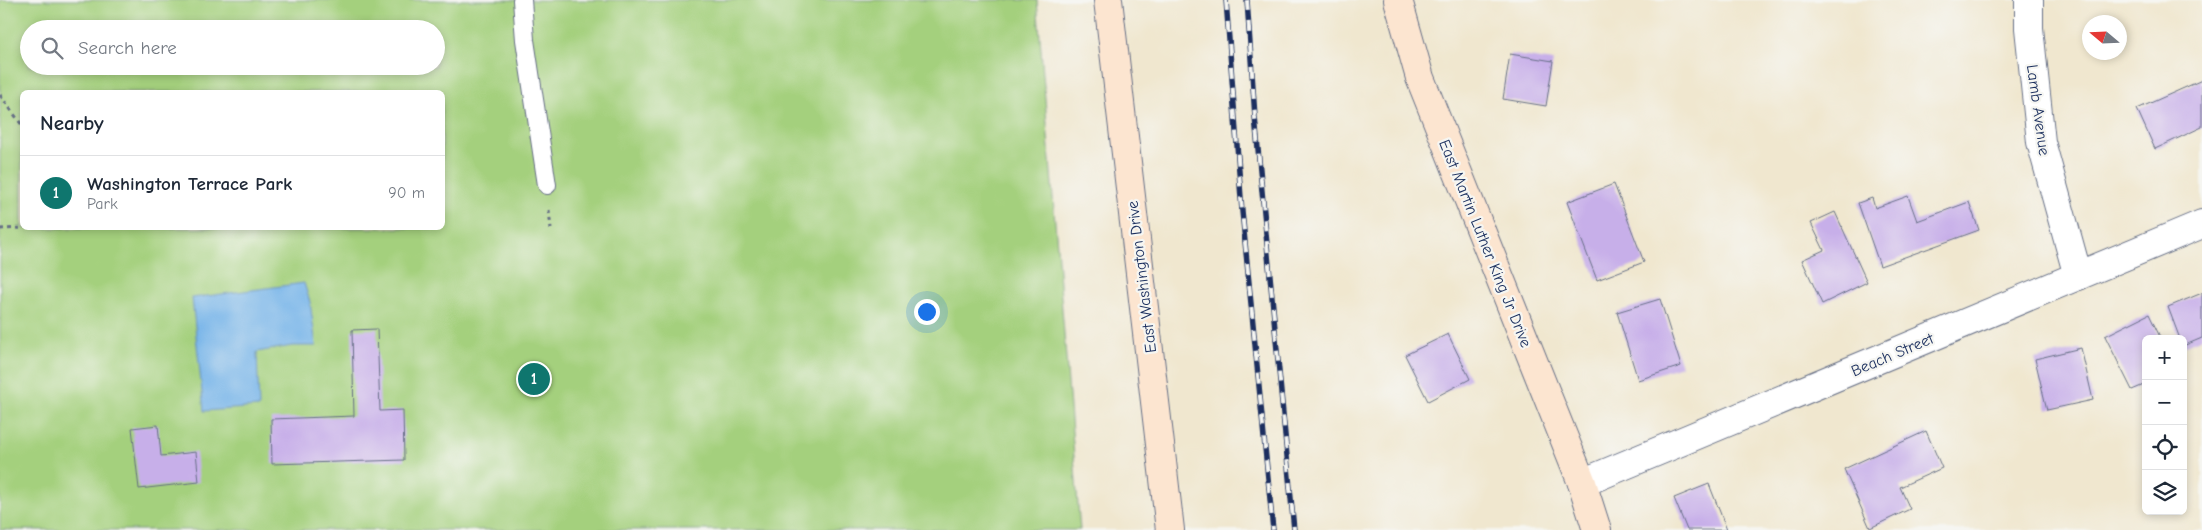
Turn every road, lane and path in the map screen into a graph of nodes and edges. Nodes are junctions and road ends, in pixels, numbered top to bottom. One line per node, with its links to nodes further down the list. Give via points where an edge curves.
1 (522, 0): 7 (lane)
2 (1398, 0): 12 (main road, East Martin Luther King Jr Drive, via 1420,78)
3 (2029, 0): 11 (street, Lamb Avenue, via 2041,142)
4 (1110, 12): 13 (main road, East Washington Drive)
5 (0, 94): 6 (path)
6 (20, 122)
7 (547, 185)
8 (2202, 224): 11 (street, Beach Street)
9 (20, 228): 10 (path)
10 (0, 229)
11 (2078, 276): 12 (street, Beach Street)
12 (1582, 483): 14 (main road, East Martin Luther King Jr Drive); 15 (main road, East Martin Luther King Jr Drive)
13 (1170, 530)
14 (1597, 530)
15 (1608, 530)

